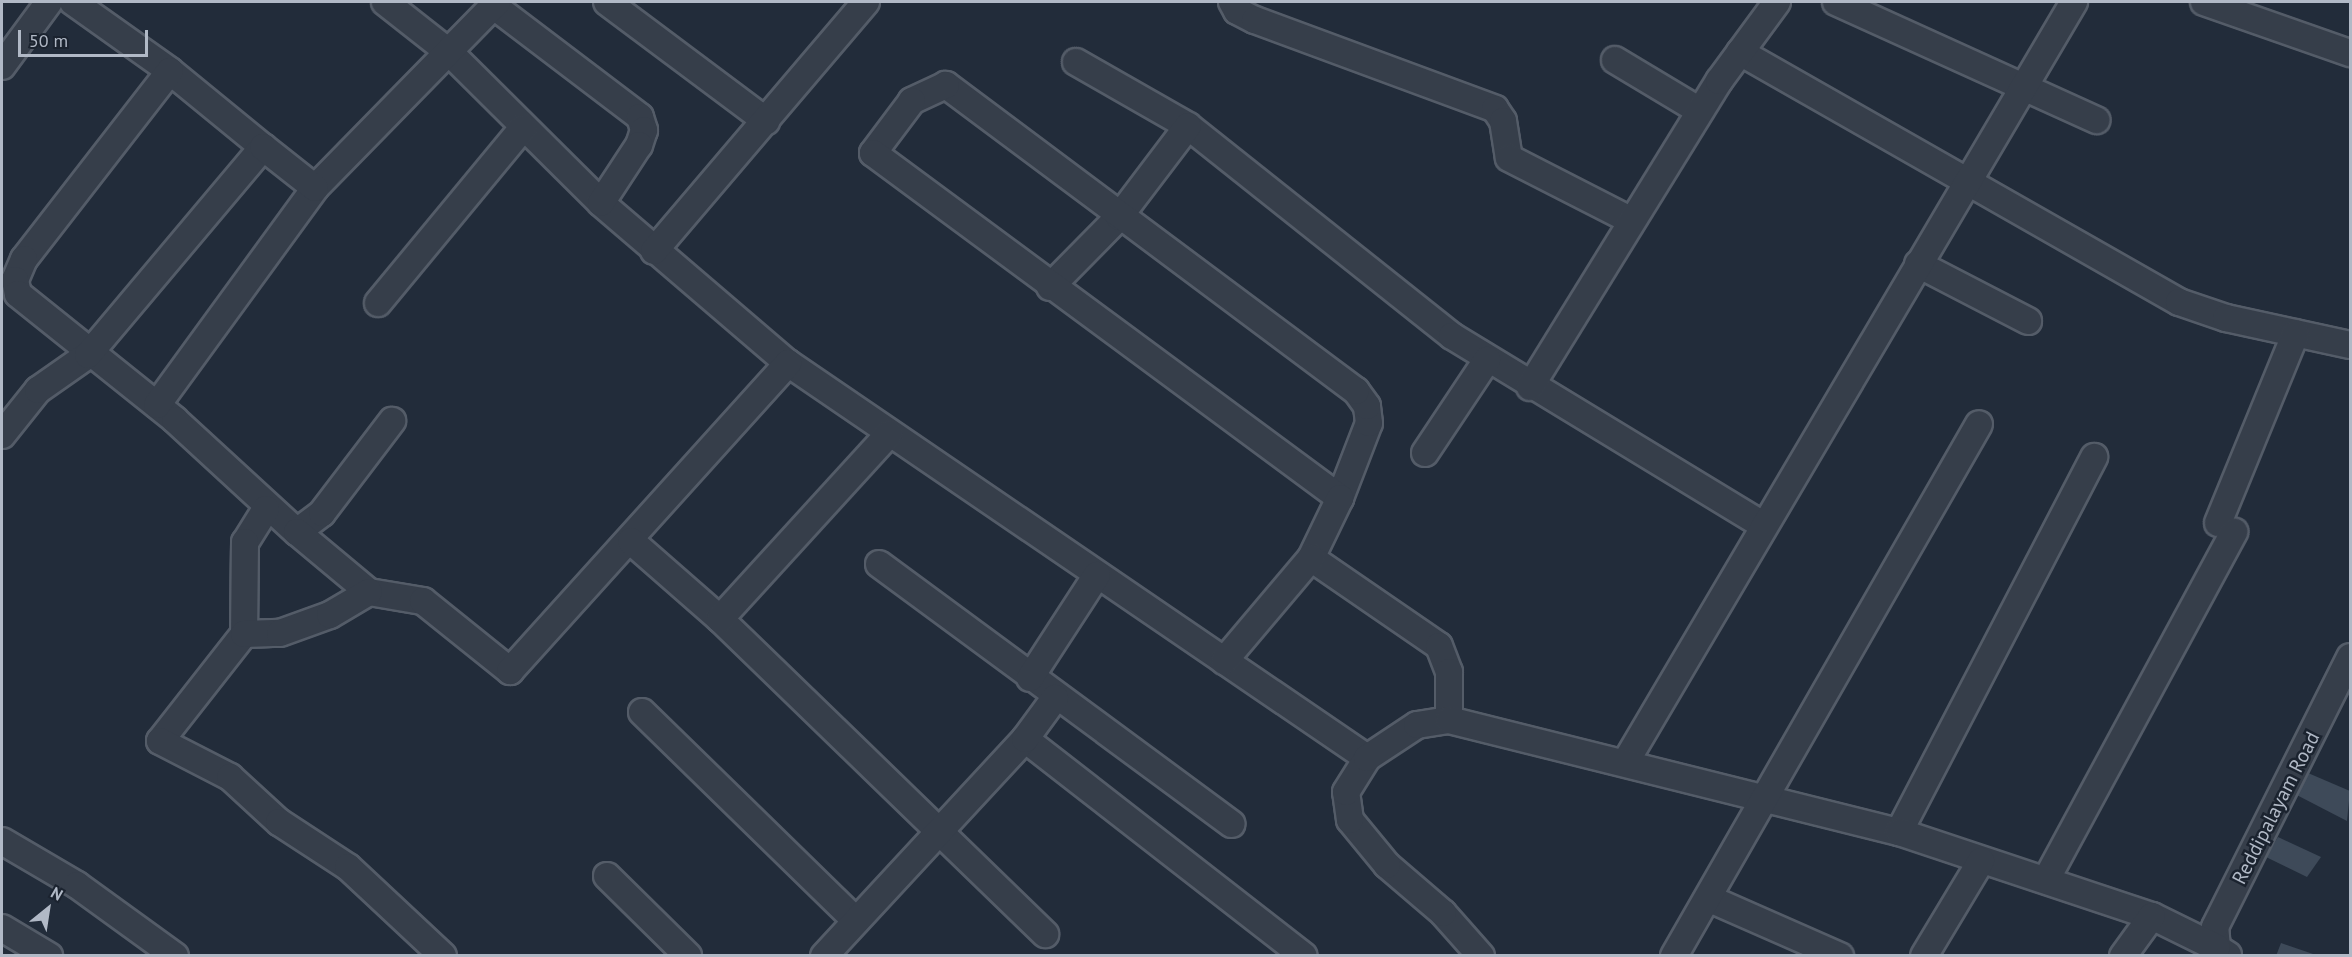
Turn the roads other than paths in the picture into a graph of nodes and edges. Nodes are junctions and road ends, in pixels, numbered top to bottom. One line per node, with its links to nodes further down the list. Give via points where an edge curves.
1 (49, 2): 17 (street)
2 (73, 2): 18 (street)
3 (385, 2): 14 (street)
4 (607, 2): 22 (street)
5 (866, 2): 22 (street)
6 (1232, 2): 30 (street, via 1237,11 1255,20 1495,109 1503,121 1509,158)
7 (1777, 2): 12 (street)
8 (1836, 2): 19 (street)
9 (2074, 2): 19 (street)
10 (2218, 3): 13 (street)
11 (496, 4): 14 (street); 28 (street, via 640,117 644,130 639,145)
12 (1740, 52): 20 (street); 26 (street)
13 (2350, 53)
14 (451, 54): 24 (street); 27 (street)
15 (1615, 60): 20 (street)
16 (1076, 62): 23 (street)
17 (2, 66)
18 (170, 71): 25 (street); 38 (street, via 30,250 15,280 18,294)
19 (2023, 87): 21 (street); 26 (street)
20 (1700, 111): 30 (street)
21 (2096, 120)
22 (766, 121): 31 (street)
23 (1188, 126): 29 (street); 39 (street)
24 (523, 128): 28 (street); 34 (street)
25 (263, 147): 27 (street); 38 (street)
26 (1965, 184): 32 (street); 36 (street, via 2179,302)
27 (315, 188): 42 (street)
28 (601, 204): 31 (street)
29 (1119, 217): 33 (street); 33 (street, via 946,85 912,101 873,153); 49 (street, via 1356,392 1367,406 1369,423)
30 (1632, 221): 41 (street)
31 (654, 251): 40 (street)
32 (1917, 264): 35 (street); 51 (street)
33 (1050, 286): 49 (street)
34 (378, 303)
35 (2028, 321)
36 (2296, 333): 37 (street); 76 (street, via 2226,527)
37 (2350, 345)
38 (88, 355): 42 (street); 46 (street, via 38,390)
39 (1487, 360): 41 (street); 47 (street)
40 (788, 363): 45 (street); 53 (street)
41 (1530, 387): 51 (street)
42 (157, 405): 50 (street)
43 (392, 421): 52 (street, via 322,513)
44 (1979, 424): 69 (street)
45 (889, 434): 56 (street); 58 (street)
46 (2, 435)
47 (1425, 453)
48 (2094, 457): 72 (street)
49 (1340, 498): 54 (street)
50 (267, 509): 52 (street); 59 (street, via 245,542)
51 (1763, 525): 68 (street)
52 (297, 532): 57 (street)
53 (631, 541): 57 (street, via 510,671 423,601); 58 (street)
54 (1311, 558): 61 (street); 65 (street, via 1439,646 1449,672)
55 (879, 564): 62 (street)
56 (1097, 575): 61 (street); 62 (street)
57 (369, 592): 59 (street, via 330,615 280,633)
58 (720, 619): 71 (street)
59 (244, 634): 85 (street, via 160,741 230,777 279,822 348,867)
60 (2350, 657): 82 (street, Reddipalayam Road, via 2216,927)
61 (1224, 662): 67 (street)
62 (1030, 678): 63 (street)
63 (1055, 698): 66 (street); 70 (street)
64 (642, 712): 79 (street)
65 (1449, 720): 67 (street, via 1417,725); 68 (street)
66 (1025, 739): 71 (street); 88 (street)
67 (1367, 759): 89 (street, via 1346,792 1350,820 1387,865 1443,912)
68 (1625, 763): 69 (street)
69 (1767, 797): 72 (street); 77 (street)
70 (1233, 824)
71 (941, 829): 79 (street); 81 (street)
72 (1899, 832): 74 (street)
73 (2, 841): 84 (street, via 77,885)
74 (1981, 861): 76 (street); 92 (street)
75 (607, 876): 86 (street)
76 (2046, 880): 78 (street)
77 (1710, 899): 90 (street); 91 (street)
78 (2152, 916): 82 (street); 93 (street)
79 (856, 921): 87 (street)
80 (2, 928): 83 (street)
81 (1045, 934)
82 (2223, 952)
83 (49, 956)
84 (175, 956)
85 (443, 956)
86 (688, 956)
87 (824, 956)
88 (1304, 956)
89 (1481, 956)
90 (1674, 956)
91 (1840, 956)
92 (1924, 956)
93 (2123, 956)

